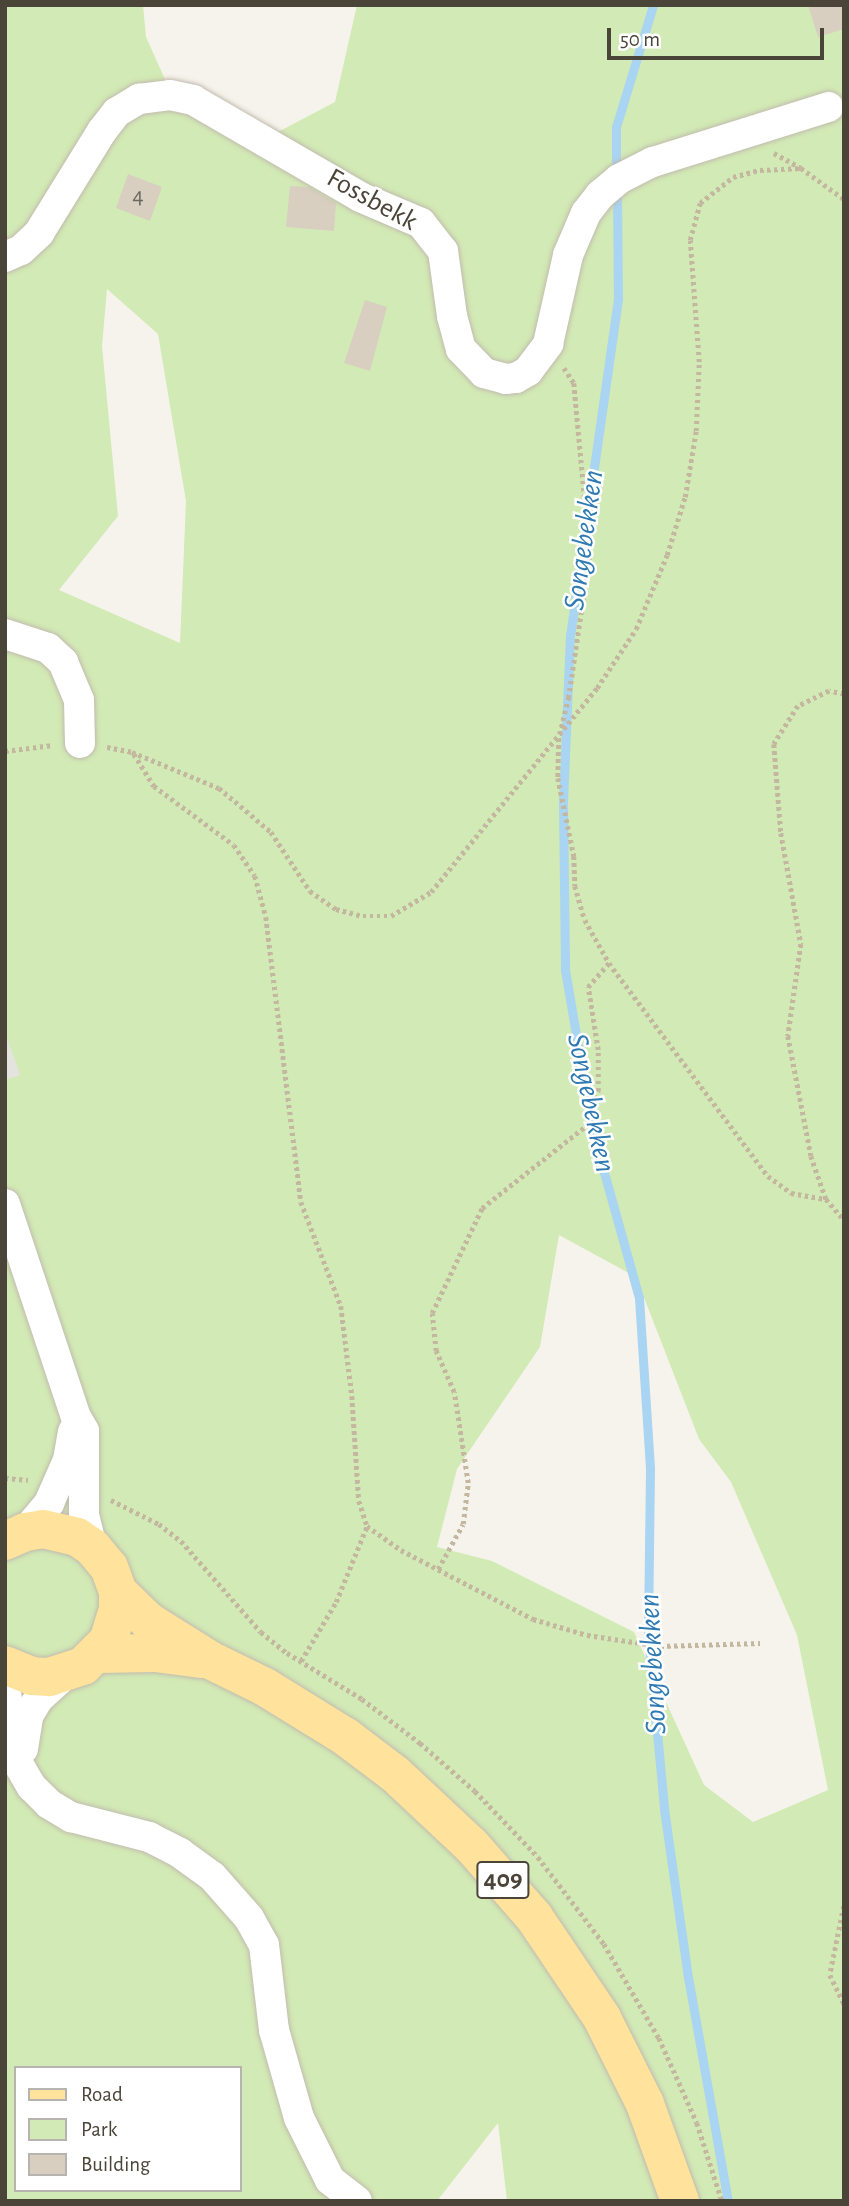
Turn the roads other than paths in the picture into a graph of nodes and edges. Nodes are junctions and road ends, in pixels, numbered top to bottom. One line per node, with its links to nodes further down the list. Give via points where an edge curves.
1 (829, 107): 2 (street, Fossbekk, via 653,162 619,179 600,195 586,213 568,255 548,344 516,378 484,373 461,349 443,251 421,223 360,197 194,100 170,95 139,100 117,112 39,233 21,250)
2 (5, 257)
3 (5, 634): 4 (street, via 48,648 63,662 79,700)
4 (80, 743)
5 (5, 1204): 6 (street)
6 (76, 1417): 7 (street, via 68,1460 49,1503); 8 (street, via 85,1438 85,1516)
7 (15, 1536): 8 (main road, 409, via 61,1531)
8 (92, 1547): 9 (main road, 409, via 109,1567)
9 (117, 1592): 10 (main road, 409, via 148,1621); 11 (main road, 409, via 115,1626)
10 (210, 1660): 11 (main road, 409, via 155,1653); 16 (main road, 409, via 265,1687 356,1745 434,1808 507,1883 570,1966 602,2018 645,2104)
11 (82, 1664): 12 (main road, 409, via 32,1675); 14 (street, via 39,1698 28,1716 23,1736)
12 (5, 1665)
13 (5, 1680): 14 (street, via 12,1753)
14 (26, 1777): 15 (street, via 60,1812 149,1837 198,1865 239,1904 264,1945 274,2030 299,2118 330,2180)
15 (357, 2201)
16 (680, 2201)

